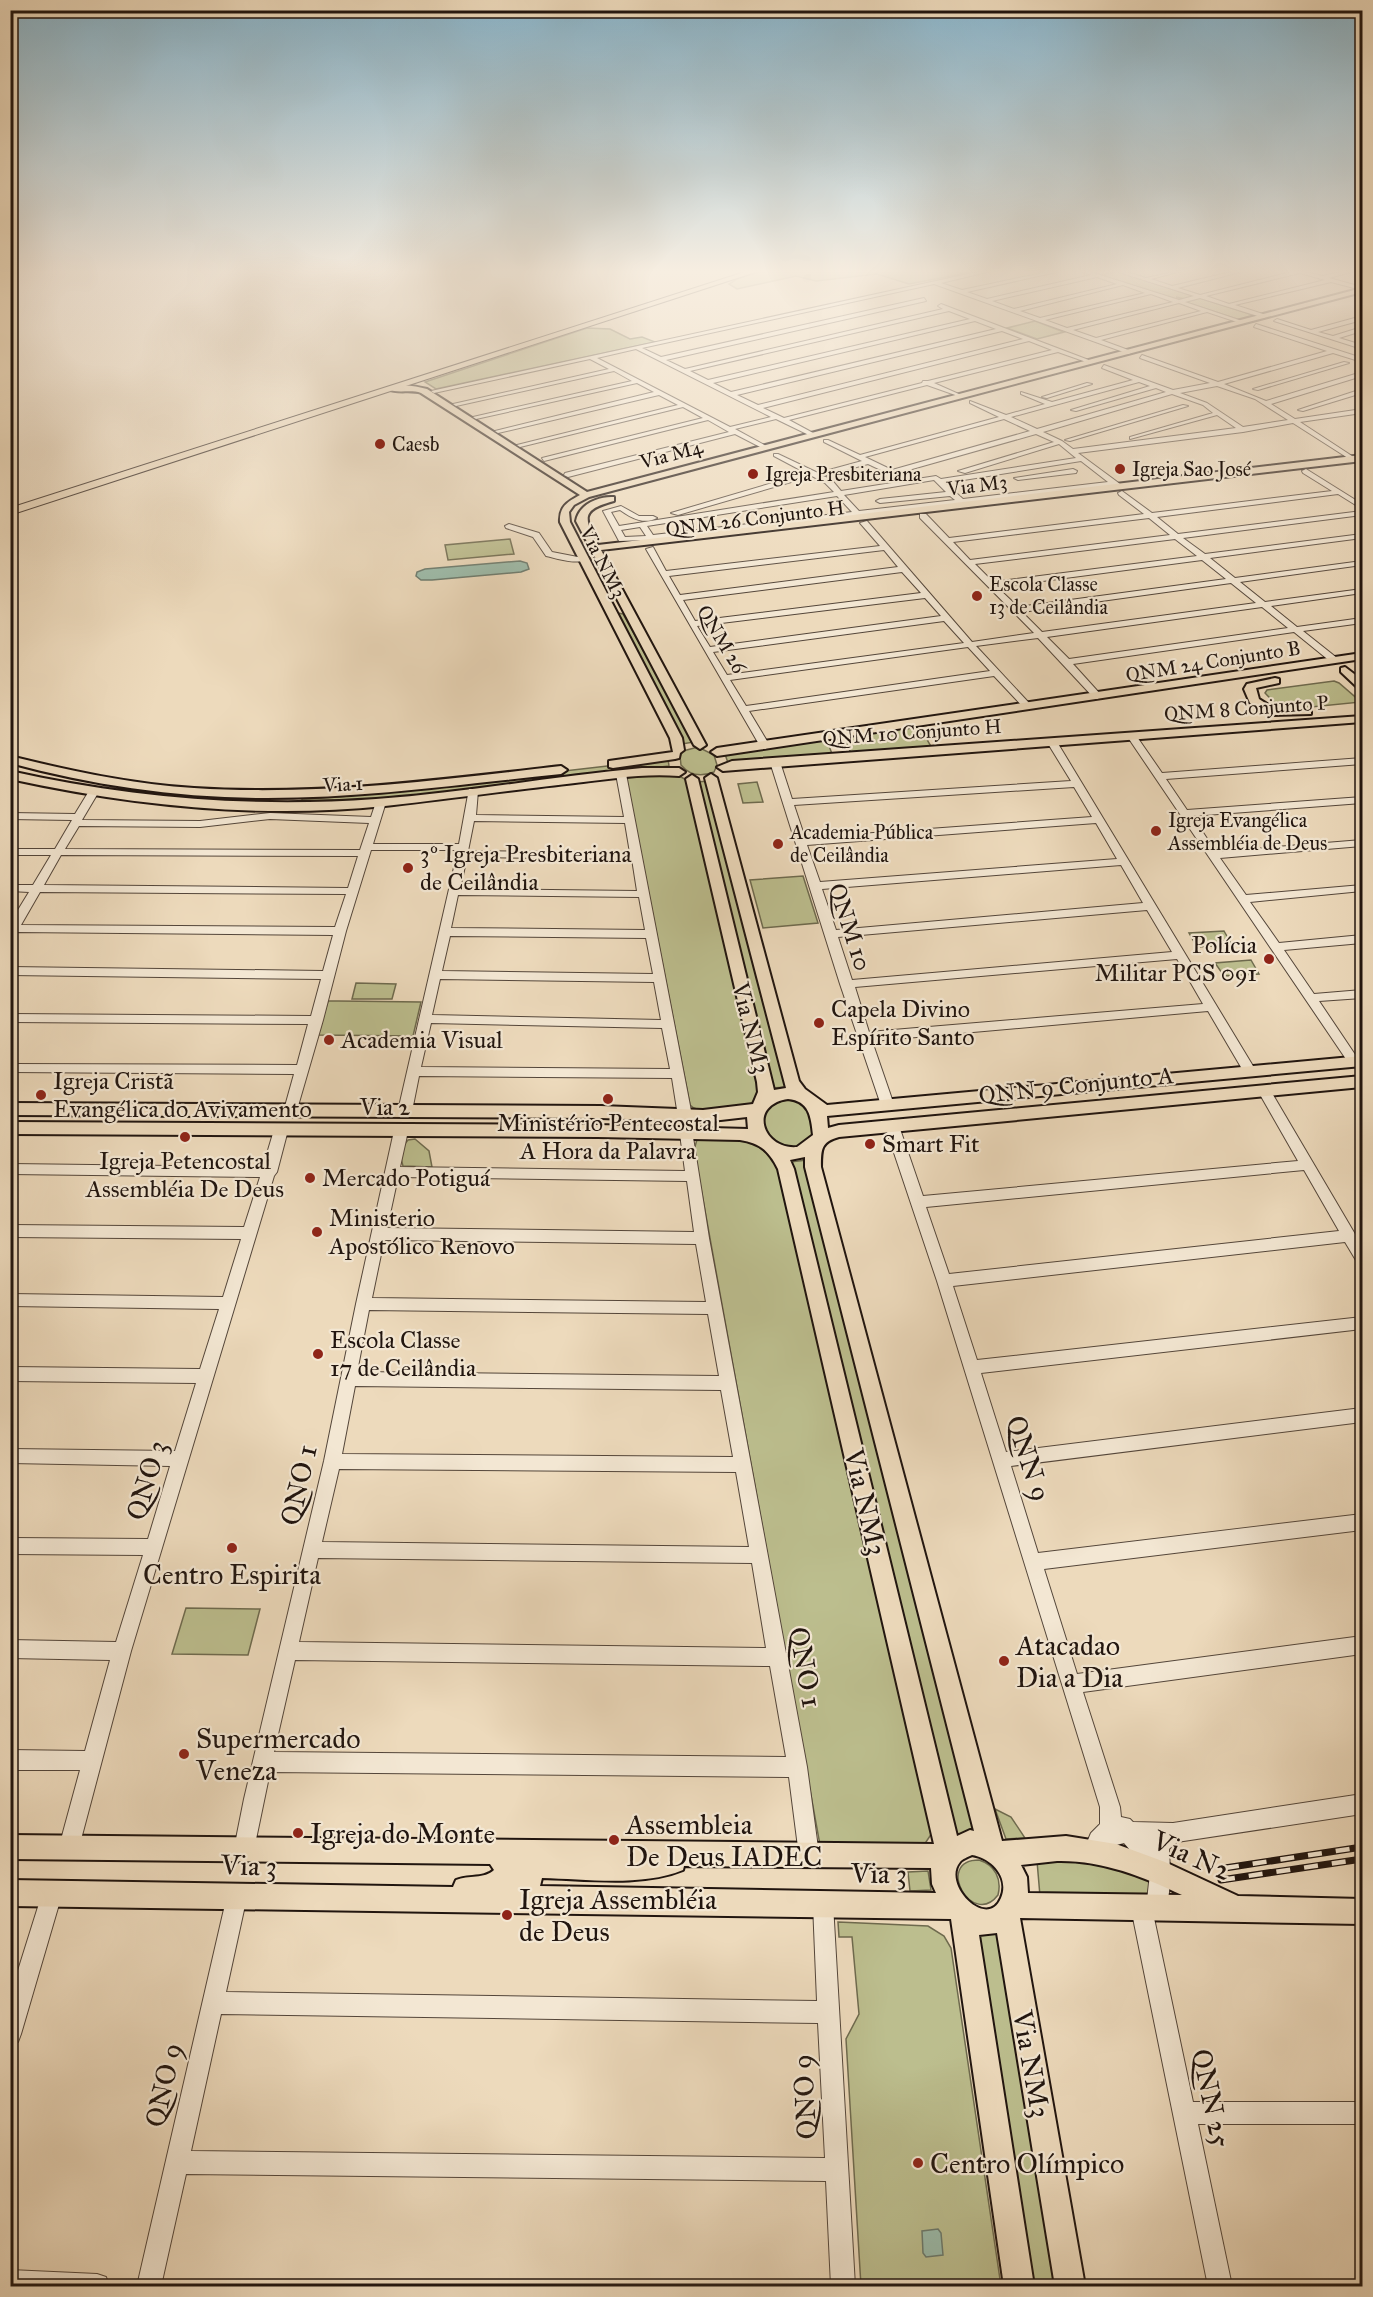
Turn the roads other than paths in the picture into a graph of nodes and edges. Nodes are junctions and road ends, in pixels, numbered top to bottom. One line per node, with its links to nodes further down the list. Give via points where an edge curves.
1 (420, 376): 71 (highway)
2 (429, 376): 22 (highway)
3 (497, 376): 40 (street)
4 (582, 376): 54 (street)
5 (629, 376): 27 (street)
6 (696, 376): 28 (street)
7 (733, 376): 28 (street)
8 (806, 376): 46 (street)
9 (879, 376): 59 (street)
10 (954, 376): 30 (street)
11 (1046, 376): 49 (main road, Via M4)
12 (1049, 376): 49 (main road, via 983,399)
13 (1130, 376): 26 (street)
14 (1173, 376): 20 (street)
15 (1194, 376): 34 (street)
16 (1243, 376): 34 (street)
17 (1301, 376): 21 (street)
18 (1336, 376): 25 (street)
19 (1355, 376): 25 (street)
20 (1170, 377)
21 (1298, 377): 32 (street); 36 (street)
22 (424, 378): 38 (highway); 40 (main road, via 421,382)
23 (918, 379): 30 (street)
24 (1162, 379): 31 (street)
25 (1345, 379): 29 (street)
26 (1140, 380): 31 (street); 57 (street)
27 (638, 381): 44 (street); 67 (street)
28 (708, 382): 46 (street)
29 (1336, 382): 36 (street); 41 (street)
30 (927, 383): 51 (street); 69 (street)
31 (1148, 383): 35 (street)
32 (1276, 383): 39 (street); 43 (street)
33 (1089, 384): 50 (street)
34 (1216, 384): 42 (street); 53 (street)
35 (1157, 386): 42 (street); 60 (street)
36 (1324, 386): 37 (street)
37 (1316, 388): 43 (street); 48 (street)
38 (392, 389): 40 (main road); 71 (highway)
39 (1256, 389)
40 (430, 390): 54 (main road); 111 (main road)
41 (1362, 391): 48 (street)
42 (1173, 392): 62 (street); 64 (street)
43 (1303, 392): 47 (street)
44 (660, 393): 56 (street); 78 (street)
45 (1023, 393): 50 (street)
46 (731, 394): 59 (street)
47 (1295, 394): 53 (street); 55 (street)
48 (1343, 397): 52 (street); 55 (street)
49 (971, 398): 51 (main road, Via M4); 66 (street)
50 (1037, 399): 57 (street)
51 (960, 401): 80 (main road, Via M4, via 947,399); 82 (main road, Via M4)
52 (1353, 401)
53 (1267, 403): 72 (street)
54 (456, 404): 67 (main road)
55 (1321, 404): 61 (street)
56 (684, 405): 68 (street); 85 (street)
57 (1051, 405): 66 (street)
58 (1185, 406): 65 (street)
59 (757, 407): 69 (street)
60 (1074, 410)
61 (1301, 410)
62 (1105, 411): 70 (street); 76 (street)
63 (1362, 411): 72 (street)
64 (1219, 413): 73 (street); 77 (street)
65 (1153, 415): 70 (street); 73 (street)
66 (1007, 416): 76 (street); 94 (street)
67 (476, 417): 78 (main road)
68 (709, 418): 75 (street); 96 (street)
69 (780, 418): 75 (street); 80 (street)
70 (1130, 421): 74 (street); 79 (street)
71 (279, 422): 130 (highway); 134 (highway)
72 (1295, 422): 77 (street); 95 (street)
73 (1178, 425): 79 (street)
74 (1106, 429): 81 (street); 83 (street)
75 (732, 430): 87 (street); 111 (street)
76 (1038, 430): 83 (street); 90 (street)
77 (1244, 430): 86 (street)
78 (498, 431): 85 (main road)
79 (1155, 431): 81 (street)
80 (813, 435): 87 (main road, Via M4)
81 (1131, 438): 86 (street)
82 (826, 441): 84 (main road, Via M4); 94 (street)
83 (1064, 441): 89 (street); 91 (street)
84 (816, 444)
85 (520, 445): 96 (main road)
86 (1107, 447): 89 (street)
87 (766, 448): 93 (main road, Via M4)
88 (795, 450): 92 (main road)
89 (1074, 451): 97 (street)
90 (961, 452): 100 (street); 106 (street)
91 (1023, 453): 100 (street); 102 (street)
92 (776, 455): 93 (main road, via 743,464 734,461); 107 (street)
93 (733, 456): 98 (main road, Via M4)
94 (859, 458): 99 (street)
95 (1358, 458): 103 (main road, Via M3)
96 (544, 459): 111 (main road)
97 (1083, 459): 102 (street); 117 (street)
98 (717, 460): 122 (main road, Via M4); 152 (main road, Via NM3, via 729,463 728,468 585,510 581,518)
99 (867, 462): 106 (street); 107 (street)
100 (986, 464): 116 (street)
101 (1362, 464): 105 (main road)
102 (1037, 466): 108 (street); 109 (street)
103 (1290, 466): 110 (main road, via 1250,474); 112 (main road, Via M3)
104 (1073, 471): 109 (street)
105 (1306, 471): 110 (main road); 121 (street)
106 (891, 473): 114 (street)
107 (816, 474): 115 (street); 125 (street)
108 (989, 474): 113 (street); 116 (street)
109 (1044, 475): 113 (street)
110 (1258, 476): 120 (main road)
111 (569, 480): 122 (main road); 122 (main road, via 580,482)
112 (1171, 480): 117 (main road, Via M3); 120 (main road, via 1178,483)
113 (998, 481): 116 (street)
114 (910, 482): 116 (street); 123 (street)
115 (832, 485): 123 (street); 131 (street)
116 (944, 485): 127 (street); 128 (street)
117 (1117, 487): 119 (main road, Via M3); 120 (main road); 124 (street); 126 (main road); 137 (street)
118 (1006, 488): 124 (street)
119 (1104, 488): 126 (main road, via 1060,494); 129 (main road, Via M3)
120 (1140, 490)
121 (1340, 492): 132 (street); 137 (street)
122 (592, 494): 146 (main road, Via NM3, via 576,499 566,508 563,517)
123 (841, 494): 131 (street); 139 (street)
124 (1014, 495): 128 (street)
125 (728, 498): 133 (street); 140 (street)
126 (1067, 499): 136 (main road)
127 (880, 501)
128 (961, 502): 139 (street)
129 (974, 503): 136 (main road, via 981,507); 139 (main road, Via M3)
130 (10, 504)
131 (772, 504): 133 (street)
132 (1362, 507)
133 (736, 510): 140 (street); 143 (street)
134 (10, 512)
135 (1362, 513): 147 (street)
136 (936, 514): 138 (main road, Via M3)
137 (1150, 514): 147 (street); 150 (street)
138 (923, 516): 139 (main road, Via M3); 150 (street)
139 (861, 518): 143 (street); 144 (main road, QNM 26 Conjunto H); 154 (street)
140 (666, 519): 141 (street); 145 (street, via 641,519 624,509 613,508 607,513)
141 (642, 525): 145 (street); 149 (street)
142 (508, 526): 157 (street, via 536,535 549,554)
143 (750, 526): 149 (street)
144 (808, 526): 153 (main road); 155 (main road, QNM 26 Conjunto H)
145 (615, 529): 149 (street, via 624,540)
146 (569, 530): 151 (main road, Via NM3); 152 (main road)
147 (1175, 535): 156 (street); 158 (street)
148 (1362, 536): 156 (street)
149 (651, 537)
150 (948, 540): 158 (street)
151 (575, 541): 152 (main road, via 580,537); 157 (main road, Via NM3)
152 (592, 543): 153 (main road); 168 (main road, Via NM3)
153 (626, 548): 155 (main road)
154 (884, 548): 160 (street); 161 (street)
155 (650, 549): 161 (street, QNM 26)
156 (1204, 557): 162 (street); 163 (street)
157 (584, 559): 169 (main road, Via NM3)
158 (970, 562): 163 (street)
159 (1362, 563): 162 (street)
160 (903, 569): 165 (street); 166 (street)
161 (663, 574): 166 (street, QNM 26)
162 (1232, 581): 167 (street); 170 (street)
163 (992, 585): 170 (street)
164 (1362, 591): 167 (street)
165 (926, 595): 171 (street); 173 (street)
166 (677, 598): 173 (street, QNM 26)
167 (1263, 605): 174 (street); 175 (street)
168 (627, 608): 169 (main road); 197 (main road, Via NM3)
169 (610, 610): 200 (main road, Via NM3, via 678,743)
170 (1016, 610): 175 (street)
171 (946, 618): 176 (street); 177 (street)
172 (1362, 620): 174 (street)
173 (692, 624): 177 (street, QNM 26)
174 (1296, 630): 179 (street); 180 (street)
175 (1041, 635): 176 (street); 180 (street)
176 (970, 646): 183 (street); 184 (street)
177 (708, 650): 184 (street, QNM 26)
178 (1362, 656): 179 (main road, QNM 24 Conjunto B)
179 (1334, 660): 185 (main road, QNM 24 Conjunto B)
180 (1067, 662): 187 (street)
181 (1362, 667): 182 (main road)
182 (1346, 670): 186 (main road); 188 (main road, via 1257,683 1250,689)
183 (996, 673): 189 (street); 190 (street)
184 (725, 678): 190 (street, QNM 26)
185 (1201, 681): 187 (main road, QNM 24 Conjunto B); 188 (main road, via 1236,688)
186 (1362, 686)
187 (1097, 696): 189 (main road, QNM 24 Conjunto B)
188 (1254, 701): 191 (main road, via 1266,709 1286,713); 192 (main road, via 1262,715 1259,722)
189 (1027, 706): 193 (main road, QNM 24 Conjunto B)
190 (743, 709): 198 (street, QNM 26)
191 (1361, 712): 192 (main road, QNM 8 Conjunto P, via 1324,722)
192 (1248, 728): 194 (main road, QNM 8 Conjunto P)
193 (931, 730): 195 (main road, QNM 24 Conjunto B); 199 (main road, via 939,744)
194 (1132, 736): 196 (main road, QNM 8 Conjunto P); 210 (street)
195 (826, 737): 198 (main road, QNM 24 Conjunto B); 202 (main road, via 838,739 846,747)
196 (1052, 742): 199 (main road, QNM 10 Conjunto H); 213 (street)
197 (700, 745): 200 (main road); 201 (main road)
198 (765, 746): 201 (main road, QNM 24 Conjunto B)
199 (952, 748): 202 (main road, QNM 10 Conjunto H)
200 (676, 752): 207 (main road, via 674,764); 214 (main road, Via 1)
201 (717, 752): 206 (main road)
202 (831, 757): 205 (main road, QNM 10 Conjunto H)
203 (10, 759): 217 (main road, Via 1, via 106,782)
204 (1362, 761): 210 (street)
205 (775, 762): 206 (main road, QNM 10 Conjunto H); 219 (street, QNM 10)
206 (723, 767): 211 (main road)
207 (679, 772): 208 (main road, Via 1); 212 (main road)
208 (621, 774): 215 (main road, Via 1); 227 (street)
209 (10, 775): 216 (main road, Via 1)
210 (1160, 776): 223 (street)
211 (711, 778): 212 (main road); 277 (main road, Via NM3)
212 (692, 779): 279 (main road, Via NM3, via 765,1082 766,1092)
213 (1076, 784): 219 (street); 228 (street)
214 (357, 791): 217 (main road, Via 1); 220 (main road, via 302,797 295,802)
215 (473, 791): 222 (main road, Via 1); 225 (street)
216 (93, 793): 221 (main road, Via 1, via 172,803); 226 (street)
217 (227, 794): 221 (main road, via 280,799 280,803)
218 (1362, 800): 223 (street)
219 (788, 802): 229 (street, QNM 10)
220 (300, 806): 221 (main road, Via 1); 222 (main road, Via 1)
221 (270, 807)
222 (378, 811): 226 (street, via 345,819 270,816 200,824); 231 (street)
223 (1186, 813): 235 (street)
224 (10, 816): 226 (street)
225 (470, 818): 227 (street); 232 (street)
226 (76, 820): 234 (street)
227 (629, 820): 236 (street)
228 (1098, 820): 229 (street); 237 (street)
229 (800, 842): 238 (street, QNM 10)
230 (1362, 843): 235 (street)
231 (367, 850): 232 (street); 234 (street); 242 (street)
232 (462, 850): 236 (street); 243 (street)
233 (10, 852): 234 (street)
234 (59, 852): 240 (street)
235 (1214, 855): 245 (street)
236 (636, 856): 244 (street)
237 (1124, 862): 238 (street); 246 (street)
238 (815, 886): 251 (street, QNM 10)
239 (10, 888): 240 (street)
240 (38, 888): 242 (street); 247 (street)
241 (1362, 888): 245 (street)
242 (354, 891): 248 (street)
243 (453, 892): 244 (street); 249 (street)
244 (643, 894): 250 (street)
245 (1241, 898): 253 (street)
246 (1150, 906): 251 (street); 254 (street)
247 (11, 930): 248 (street)
248 (340, 932): 256 (street)
249 (444, 932): 250 (street); 257 (street)
250 (651, 934): 258 (street)
251 (830, 934): 259 (street, QNM 10)
252 (1362, 939): 253 (street)
253 (1275, 947): 261 (street)
254 (1180, 955): 259 (street); 262 (street)
255 (10, 971): 256 (street)
256 (328, 975): 265 (street)
257 (435, 975): 258 (street); 264 (street)
258 (659, 978): 266 (street)
259 (846, 984): 267 (street, QNM 10)
260 (1362, 994): 261 (street)
261 (1311, 998): 268 (street)
262 (1211, 1006): 267 (street); 271 (street)
263 (10, 1018): 265 (street)
264 (424, 1019): 266 (street); 272 (street)
265 (317, 1020): 270 (street)
266 (668, 1024): 273 (street)
267 (864, 1037): 281 (street, QNM 10)
268 (1358, 1061): 271 (main road)
269 (10, 1068): 270 (street)
270 (303, 1070): 284 (street)
271 (1258, 1070): 275 (main road); 278 (main road, via 1223,1079 1160,1086 1161,1096)
272 (414, 1071): 273 (street); 286 (street)
273 (677, 1074): 290 (street)
274 (1362, 1081): 276 (main road, QNN 9 Conjunto A)
275 (1123, 1083): 281 (main road); 289 (main road, via 1141,1087 1143,1095 1059,1104)
276 (1264, 1091): 278 (main road, QNN 9 Conjunto A); 303 (street)
277 (797, 1094): 279 (main road, via 780,1092); 280 (main road)
278 (1170, 1099): 289 (main road, QNN 9 Conjunto A)
279 (760, 1104): 290 (main road, Via 2, via 741,1114); 300 (main road, via 755,1123)
280 (814, 1104): 281 (main road, via 834,1111); 301 (main road, via 819,1118)
281 (886, 1105)
282 (10, 1109): 283 (main road, Via 2)
283 (144, 1110): 285 (main road, Via 2); 293 (main road, via 147,1114 142,1123)
284 (291, 1110): 285 (main road, Via 2); 286 (main road, Via 2)
285 (171, 1111): 294 (main road, via 160,1121)
286 (405, 1111): 287 (main road, Via 2)
287 (601, 1112): 288 (main road, Via 2); 297 (main road, via 608,1119)
288 (631, 1113): 290 (main road, Via 2); 298 (main road, via 624,1126)
289 (1020, 1114): 291 (main road, QNN 9 Conjunto A)
290 (685, 1116)
291 (892, 1126): 301 (main road, QNN 9 Conjunto A, via 839,1131); 308 (street, QNN 9)
292 (10, 1128): 293 (main road, Via 2)
293 (133, 1128): 294 (main road, Via 2)
294 (162, 1128): 295 (main road, Via 2)
295 (281, 1130): 296 (main road, Via 2); 305 (street, QNO 3)
296 (400, 1131): 297 (main road, Via 2); 306 (street, QNO 1)
297 (598, 1131): 298 (main road, Via 2)
298 (630, 1132): 299 (main road, Via 2)
299 (687, 1134): 300 (main road, Via 2); 307 (street, QNO 1)
300 (760, 1137): 302 (main road)
301 (817, 1141): 302 (main road, via 796,1154); 357 (main road, Via NM3, via 813,1167)
302 (777, 1150): 361 (main road, Via NM3, via 786,1169)
303 (1306, 1165): 308 (street); 312 (street)
304 (10, 1169): 305 (street)
305 (270, 1172): 310 (street, QNO 3)
306 (393, 1172): 307 (street); 311 (street, QNO 1)
307 (692, 1176): 313 (street, QNO 1)
308 (918, 1202): 315 (street, QNN 9)
309 (10, 1231): 310 (street)
310 (251, 1233): 317 (street, QNO 3)
311 (378, 1234): 313 (street); 318 (street, QNO 1)
312 (1349, 1236): 314 (street); 315 (street)
313 (702, 1238): 319 (street, QNO 1)
314 (1362, 1258)
315 (944, 1281): 321 (street, QNN 9)
316 (10, 1300): 317 (street)
317 (229, 1303): 323 (street, QNO 3)
318 (363, 1304): 319 (street); 324 (street, QNO 1)
319 (715, 1308): 325 (street, QNO 1)
320 (1362, 1323): 321 (street)
321 (971, 1367): 329 (street, QNN 9)
322 (10, 1374): 323 (street)
323 (206, 1376): 328 (street, QNO 3)
324 (348, 1379): 325 (street); 330 (street, QNO 1)
325 (727, 1383): 331 (street, QNO 1)
326 (1362, 1415): 329 (street)
327 (10, 1456): 328 (street)
328 (181, 1459): 334 (street, QNO 3)
329 (1000, 1460): 337 (street, QNN 9)
330 (332, 1461): 331 (street); 335 (street, QNO 1)
331 (743, 1465): 336 (street, QNO 1)
332 (1362, 1522): 337 (street)
333 (10, 1546): 334 (street)
334 (154, 1547): 340 (street, QNO 3)
335 (310, 1550): 336 (street); 341 (street, QNO 1)
336 (759, 1555): 342 (street, QNO 1)
337 (1032, 1562): 343 (street, QNN 9)
338 (1362, 1644): 343 (street)
339 (10, 1649): 340 (street)
340 (122, 1651): 345 (street, QNO 3)
341 (289, 1651): 342 (street); 346 (street, QNO 1)
342 (776, 1657): 347 (street, QNO 1)
343 (1071, 1684): 349 (street, QNN 9)
344 (10, 1760): 345 (street)
345 (93, 1761): 354 (street, QNO 3)
346 (263, 1762): 347 (street); 355 (street, QNO 1)
347 (797, 1767): 360 (street, QNO 1)
348 (1362, 1804): 351 (street)
349 (1110, 1807): 350 (street, QNN 9); 352 (street, QNN 9, via 1112,1825)
350 (1126, 1832): 351 (street); 352 (street); 362 (street, QNN 9)
351 (1173, 1833): 362 (street, via 1159,1844)
352 (1098, 1840): 356 (street)
353 (10, 1846): 354 (main road, Via 3)
354 (69, 1847): 355 (main road, Via 3)
355 (244, 1849): 358 (main road, Via 3)
356 (1073, 1849): 357 (main road, Via N2); 362 (main road, Via N2, via 1099,1852)
357 (996, 1850): 361 (main road, via 970,1842); 369 (main road, via 1010,1867 1015,1882)
358 (495, 1852): 359 (main road, Via 3); 366 (main road, via 507,1866 505,1876 494,1887)
359 (704, 1854): 360 (main road, Via 3); 367 (main road, via 647,1867 542,1865 530,1873 527,1884 530,1895)
360 (809, 1854): 361 (main road, Via 3)
361 (949, 1856): 370 (main road, via 944,1885)
362 (1160, 1872): 371 (main road, Via N2); 373 (street)
363 (10, 1893): 364 (main road, Via 3)
364 (52, 1894): 365 (main road, Via 3); 375 (street)
365 (237, 1896): 366 (main road, Via 3); 374 (street, QNO 9)
366 (365, 1898): 367 (main road, Via 3)
367 (540, 1900): 368 (main road, Via 3)
368 (823, 1904): 370 (main road, Via 3); 376 (street, QNO 9)
369 (1009, 1909): 370 (main road, via 991,1922 979,1922); 373 (main road, Via N2); 387 (main road, Via NM3)
370 (958, 1910): 386 (main road, Via NM3)
371 (1239, 1910): 372 (main road); 373 (main road, Via N2)
372 (1362, 1911)
373 (1148, 1912): 378 (street, QNN 25)
374 (212, 2003): 376 (street); 380 (street, QNO 9)
375 (15, 2004): 377 (street)
376 (830, 2012): 381 (street, QNO 9)
377 (10, 2034)
378 (1185, 2113): 379 (street); 388 (street, QNN 25)
379 (1362, 2113)
380 (177, 2162): 381 (street); 384 (street, QNO 9)
381 (838, 2170): 385 (street, QNO 9)
382 (10, 2282): 383 (street)
383 (97, 2286)
384 (149, 2286)
385 (843, 2286)
386 (1019, 2286)
387 (1070, 2286)
388 (1220, 2286)

